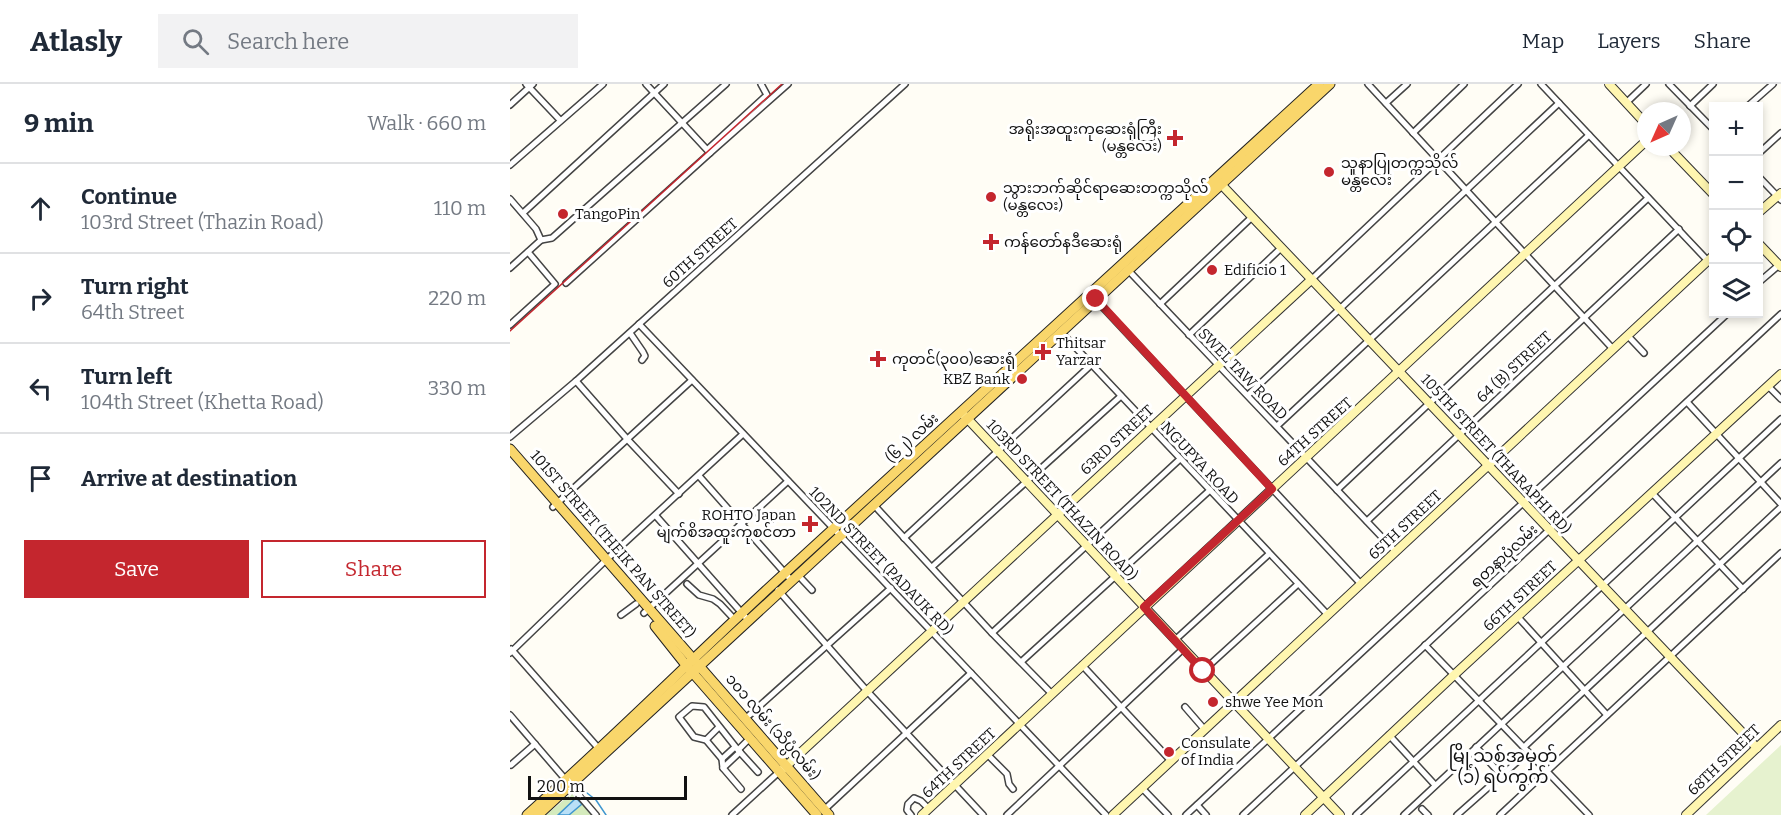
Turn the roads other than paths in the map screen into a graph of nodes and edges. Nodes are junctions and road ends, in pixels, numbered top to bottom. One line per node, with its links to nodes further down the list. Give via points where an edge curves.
1 (603, 84): 33 (street)
2 (646, 84): 21 (street)
3 (664, 84): 21 (street)
4 (726, 84): 34 (street)
5 (761, 84): 22 (street)
6 (788, 84): 23 (street)
7 (905, 84): 78 (street, 60TH STREET)
8 (1319, 84): 46 (main road, (၆၂) လမ်း)
9 (1330, 84): 46 (main road, (၆၂) လမ်း)
10 (1368, 84): 26 (street)
11 (1407, 84): 26 (street)
12 (1464, 84): 36 (street)
13 (1518, 84): 43 (street, 63RD STREET)
14 (1541, 84): 27 (street)
15 (1609, 84): 28 (street)
16 (1646, 84): 28 (street)
17 (1669, 84): 24 (street)
18 (1713, 84): 30 (street)
19 (1773, 84): 25 (street)
20 (529, 85): 29 (street); 33 (street)
21 (654, 93): 34 (street); 54 (street)
22 (767, 94): 23 (street); 41 (street)
23 (772, 99): 41 (street)
24 (1686, 102)
25 (1753, 102)
26 (1386, 103): 36 (street)
27 (1559, 103): 38 (street); 48 (street)
28 (1626, 103): 32 (street)
29 (510, 105)
30 (1691, 105)
31 (1691, 107): 35 (street)
32 (1637, 115)
33 (560, 120): 44 (street)
34 (682, 125): 41 (street); 58 (street, via 558,235)
35 (1709, 126)
36 (1413, 132): 43 (street)
37 (1781, 133): 40 (street)
38 (1589, 135): 45 (street); 56 (street)
39 (1637, 149): 45 (street, 64TH STREET)
40 (1763, 149)
41 (709, 151): 70 (street)
42 (1676, 156): 49 (street)
43 (1438, 160): 48 (street); 68 (street, 63RD STREET)
44 (510, 165)
45 (1619, 166): 51 (street); 62 (street, 64TH STREET)
46 (1218, 181): 55 (street, 105TH STREET (THARAPHI RD)); 67 (main road, (၆၂) လမ်း)
47 (1763, 181): 50 (street)
48 (1466, 190): 56 (street); 74 (street)
49 (1709, 191)
50 (1780, 196): 53 (street)
51 (1648, 198): 57 (street); 71 (street)
52 (510, 199): 54 (street)
53 (1762, 210)
54 (523, 213): 58 (street)
55 (1252, 217): 59 (street, 105TH STREET (THARAPHI RD)); 73 (street)
56 (1496, 223): 62 (street); 84 (street)
57 (1678, 229): 63 (street); 76 (street, 64 (B) STREET)
58 (541, 240): 61 (street)
59 (1281, 248): 68 (street, 105TH STREET (THARAPHI RD)); 82 (street)
60 (1763, 248): 65 (street)
61 (528, 252): 66 (street); 79 (street, via 555,284)
62 (1524, 254): 71 (street); 90 (street, 64TH STREET)
63 (1709, 256)
64 (1709, 260): 83 (street, 65TH STREET)
65 (1780, 266): 69 (street)
66 (510, 268)
67 (1125, 268): 72 (main road, (၆၂) လမ်း); 73 (street, SWEL TAW ROAD)
68 (1312, 279): 74 (street, 105TH STREET (THARAPHI RD)); 88 (street, 63RD STREET)
69 (1763, 279)
70 (566, 283)
71 (1553, 286): 76 (street); 100 (street)
72 (1094, 297): 80 (main road, (၆၂) လမ်း); 97 (street)
73 (1160, 304): 82 (street, SWEL TAW ROAD)
74 (1341, 309): 84 (street, 105TH STREET (THARAPHI RD)); 95 (street)
75 (1781, 314): 99 (street, ရတနာပုံလမ်း)
76 (1584, 317): 85 (street); 107 (street, 64 (B) STREET)
77 (1723, 318): 128 (street)
78 (639, 324): 81 (street, 60TH STREET); 92 (street, 102ND STREET (PADAUK RD))
79 (510, 325)
80 (1058, 329): 89 (street, NGUPYA ROAD); 101 (main road, (၆၂) လမ်း)
81 (630, 333): 87 (street, via 645,356); 93 (street, 60TH STREET)
82 (1189, 335): 88 (street, SWEL TAW ROAD)
83 (1628, 336): 85 (street, 65TH STREET); 86 (street)
84 (1370, 339): 90 (street, 105TH STREET (THARAPHI RD)); 103 (street)
85 (1613, 349): 117 (street, 65TH STREET)
86 (1644, 353)
87 (642, 360)
88 (1218, 364): 95 (street, SWEL TAW ROAD); 97 (street, 63RD STREET)
89 (1091, 365): 96 (street, NGUPYA ROAD); 111 (street)
90 (1400, 372): 100 (street, 105TH STREET (THARAPHI RD)); 112 (street, 64TH STREET)
91 (1781, 374): 94 (street, 66TH STREET)
92 (692, 380): 106 (street, 102ND STREET (PADAUK RD)); 109 (street)
93 (576, 381): 108 (street, 60TH STREET); 109 (street)
94 (1768, 386): 98 (street); 105 (street, 66TH STREET)
95 (1248, 395): 103 (street, SWEL TAW ROAD)
96 (1121, 396): 104 (street, NGUPYA ROAD); 120 (street)
97 (1185, 396): 104 (street, 63RD STREET); 122 (street)
98 (1781, 399)
99 (1686, 402): 105 (street); 137 (street, ရတနာပုံလမ်း)
100 (1429, 403): 107 (street, 105TH STREET (THARAPHI RD)); 124 (street)
101 (964, 416): 111 (street, 103RD STREET (THAZIN ROAD)); 127 (main road, (၆၂) လမ်း)
102 (1781, 419): 114 (street)
103 (1277, 426): 112 (street, SWEL TAW ROAD)
104 (1150, 428): 115 (street, NGUPYA ROAD); 131 (street, 63RD STREET)
105 (1716, 433): 114 (street); 125 (street, 66TH STREET)
106 (743, 434): 118 (street); 119 (street, 102ND STREET (PADAUK RD))
107 (1459, 435): 117 (street, 105TH STREET (THARAPHI RD)); 135 (street, 64 (B) STREET)
108 (510, 437)
109 (628, 440): 126 (street); 129 (street)
110 (510, 449): 129 (main road, 101ST STREET (THEIK PAN STREET))
111 (998, 451): 120 (street, 103RD STREET (THAZIN ROAD)); 139 (street)
112 (1307, 457): 122 (street, 64TH STREET); 124 (street, SWEL TAW ROAD)
113 (510, 458): 129 (main road, 101ST STREET (THEIK PAN STREET))
114 (1738, 458): 121 (street); 133 (street)
115 (1180, 459): 123 (street, NGUPYA ROAD); 141 (street)
116 (1781, 463): 121 (street)
117 (1489, 466): 128 (street, 105TH STREET (THARAPHI RD)); 142 (street, 65TH STREET)
118 (699, 476): 126 (street); 136 (street)
119 (788, 481): 136 (street); 138 (street, 102ND STREET (PADAUK RD))
120 (1028, 482): 131 (street, 103RD STREET (THAZIN ROAD)); 149 (street)
121 (1761, 482): 130 (street); 140 (street)
122 (1272, 489): 134 (street, 64TH STREET); 155 (street)
123 (1209, 490): 134 (street, NGUPYA ROAD); 151 (street)
124 (1337, 490): 135 (street, SWEL TAW ROAD)
125 (1652, 493): 133 (street); 145 (street, 66TH STREET)
126 (679, 494): 132 (street)
127 (870, 502): 138 (main road, (၆၂) လမ်း); 139 (street)
128 (1524, 503): 137 (street, 105TH STREET (THARAPHI RD)); 206 (street)
129 (555, 505): 146 (main road, 101ST STREET (THEIK PAN STREET))
130 (1781, 505): 148 (street)
131 (1058, 514): 141 (street, 103RD STREET (THAZIN ROAD)); 161 (street, 63RD STREET)
132 (656, 516): 146 (street); 147 (street)
133 (1674, 517): 140 (street); 156 (street)
134 (1238, 520): 144 (street, NGUPYA ROAD); 163 (street, 64TH STREET)
135 (1366, 521): 142 (street, SWEL TAW ROAD)
136 (742, 524): 147 (street); 150 (street)
137 (1549, 530): 145 (street, 105TH STREET (THARAPHI RD)); 176 (street, ရတနာပုံလမ်း)
138 (837, 532): 150 (main road, (၆၂) လမ်း); 157 (street, 102ND STREET (PADAUK RD))
139 (904, 538): 149 (street)
140 (1698, 542): 148 (street); 164 (street)
141 (1087, 546): 151 (street, 103RD STREET (THAZIN ROAD)); 172 (street)
142 (1396, 552): 155 (street, 65TH STREET)
143 (1781, 553): 158 (street)
144 (1269, 554): 154 (street, NGUPYA ROAD); 174 (street)
145 (1578, 560): 156 (street, 105TH STREET (THARAPHI RD)); 169 (street, 66TH STREET)
146 (604, 562): 162 (main road, 101ST STREET (THEIK PAN STREET)); 165 (main road, 101ST STREET (THEIK PAN STREET)); 179 (street)
147 (699, 564): 165 (street); 168 (street)
148 (1720, 565): 158 (street); 173 (street)
149 (932, 567): 161 (street)
150 (791, 575): 153 (main road, (၆၂) လမ်း); 159 (street); 160 (main road, (၆၂) လမ်း)
151 (1115, 575): 163 (street, 103RD STREET (THAZIN ROAD)); 181 (street)
152 (687, 584): 168 (street)
153 (772, 584): 160 (street); 168 (main road, (၆၂) လမ်း)
154 (1298, 584): 167 (street, NGUPYA ROAD); 185 (street)
155 (1361, 584): 167 (street, 65TH STREET)
156 (1603, 586): 164 (street, 105TH STREET (THARAPHI RD)); 175 (street)
157 (891, 588): 171 (street, 102ND STREET (PADAUK RD)); 177 (street)
158 (1743, 589): 180 (street)
159 (812, 590)
160 (780, 592): 170 (main road, (၆၂) လမ်း); 177 (street)
161 (963, 601): 171 (street, 63RD STREET); 172 (street)
162 (636, 604): 165 (main road, 101ST STREET (THEIK PAN STREET)); 166 (street)
163 (1144, 607): 174 (street, 103RD STREET (THAZIN ROAD)); 183 (street, 64TH STREET)
164 (1625, 610): 173 (street, 105TH STREET (THARAPHI RD)); 184 (street)
165 (646, 612): 182 (main road, 101ST STREET (THEIK PAN STREET))
166 (621, 615)
167 (1328, 615): 192 (street, 65TH STREET)
168 (738, 616): 170 (street); 182 (main road, (၆၂) လမ်း)
169 (1517, 616): 175 (street); 187 (street, 66TH STREET)
170 (749, 621): 182 (main road, (၆၂) လမ်း)
171 (931, 631): 186 (street, 102ND STREET (PADAUK RD)); 188 (street, 63RD STREET)
172 (992, 633): 181 (street)
173 (1647, 633): 180 (street, 105TH STREET (THARAPHI RD)); 189 (street)
174 (1175, 640): 178 (street, 103RD STREET (THAZIN ROAD))
175 (1542, 643): 184 (street); 191 (street)
176 (1425, 645): 187 (street); 221 (street, ရတနာပုံလမ်း)
177 (828, 646): 188 (street); 197 (street)
178 (1183, 649): 185 (street, 103RD STREET (THAZIN ROAD)); 194 (street)
179 (511, 650): 213 (street)
180 (1670, 657): 196 (street); 211 (street, 105TH STREET (THARAPHI RD))
181 (1021, 663): 190 (street)
182 (693, 665): 197 (main road, ၁၀၁ လမ်း (သိပ္ပံလမ်း)); 213 (main road, (၆၂) လမ်း)
183 (1082, 665): 190 (street, 64TH STREET); 194 (street)
184 (1563, 667): 189 (street); 198 (street)
185 (1203, 671): 192 (street, 103RD STREET (THAZIN ROAD))
186 (971, 673): 199 (street, 102ND STREET (PADAUK RD)); 203 (street)
187 (1454, 675): 191 (street); 204 (street, 66TH STREET)
188 (867, 691): 203 (street); 223 (street, 63RD STREET)
189 (1585, 691): 196 (street); 210 (street)
190 (1052, 694): 199 (street, 64TH STREET)
191 (1480, 701): 198 (street); 217 (street)
192 (1235, 703): 202 (street, 65TH STREET); 206 (street, 103RD STREET (THAZIN ROAD))
193 (1185, 707): 202 (street)
194 (1121, 708): 216 (street); 220 (street)
195 (510, 715): 208 (street)
196 (1607, 715): 224 (street)
197 (742, 722): 205 (main road, ၁၀၁ လမ်း (သိပ္ပံလမ်း)); 223 (main road, ၁၀၁ လမ်း (သိပ္ပံလမ်း))
198 (1501, 723): 209 (street); 210 (street)
199 (1020, 724): 214 (street, 64TH STREET); 220 (street, 102ND STREET (PADAUK RD))
200 (1781, 725): 211 (street, 68TH STREET)
201 (718, 728): 207 (street); 207 (street, via 702,706 692,706 679,717 694,737); 212 (street)
202 (1205, 730): 216 (street, 65TH STREET)
203 (906, 732): 228 (street); 237 (street)
204 (1389, 735): 217 (street); 233 (street, 66TH STREET)
205 (750, 738): 212 (street); 223 (main road, ၁၀၁ လမ်း (သိပ္ပံလမ်း))
206 (1269, 739): 221 (street, 103RD STREET (THAZIN ROAD)); 234 (street)
207 (706, 740): 215 (street)
208 (535, 744): 219 (street); 227 (street)
209 (1476, 747): 226 (street); 229 (street)
210 (1524, 747): 224 (street)
211 (1757, 748): 259 (street, 68TH STREET)
212 (738, 750): 215 (street); 222 (street); 225 (street)
213 (602, 752): 227 (main road, (၆၂) လမ်း)
214 (988, 755): 228 (street, 64TH STREET); 232 (street, via 1007,774)
215 (722, 759): 222 (street)
216 (1171, 761): 230 (street, 65TH STREET)
217 (1414, 762): 229 (street); 253 (street)
218 (1517, 762): 226 (street)
219 (511, 765)
220 (1060, 765): 244 (street); 245 (street, 102ND STREET (PADAUK RD))
221 (1295, 766): 233 (street, 103RD STREET (THAZIN ROAD)); 250 (street, ရတနာပုံလမ်း)
222 (723, 768): 231 (street)
223 (783, 768): 237 (main road, ၁၀၁ လမ်း (သိပ္ပံလမ်း)); 241 (street, 63RD STREET)
224 (1547, 771): 257 (street); 258 (street)
225 (758, 772)
226 (1502, 776): 256 (street)
227 (569, 783): 238 (main road, (၆၂) လမ်း); 239 (main road, (၆၂) လမ်း); 240 (street)
228 (955, 785): 236 (street, 64TH STREET); 243 (street)
229 (1435, 785): 254 (street)
230 (1142, 788): 246 (street, 65TH STREET); 247 (street)
231 (741, 789)
232 (1013, 789)
233 (1324, 798): 251 (street, 66TH STREET); 252 (street, 103RD STREET (THAZIN ROAD))
234 (1197, 805): 248 (street); 249 (street)
235 (1422, 808): 255 (street)
236 (926, 812): 242 (street, via 921,801 914,798 908,804)
237 (822, 814)
238 (527, 815)
239 (538, 815)
240 (596, 815)
241 (732, 815)
242 (911, 815)
243 (983, 815)
244 (1007, 815)
245 (1106, 815)
246 (1113, 815)
247 (1168, 815)
248 (1186, 815)
249 (1206, 815)
250 (1243, 815)
251 (1305, 815)
252 (1340, 815)
253 (1356, 815)
254 (1404, 815)
255 (1428, 815)
256 (1457, 815)
257 (1500, 815)
258 (1589, 815)
259 (1686, 815)

